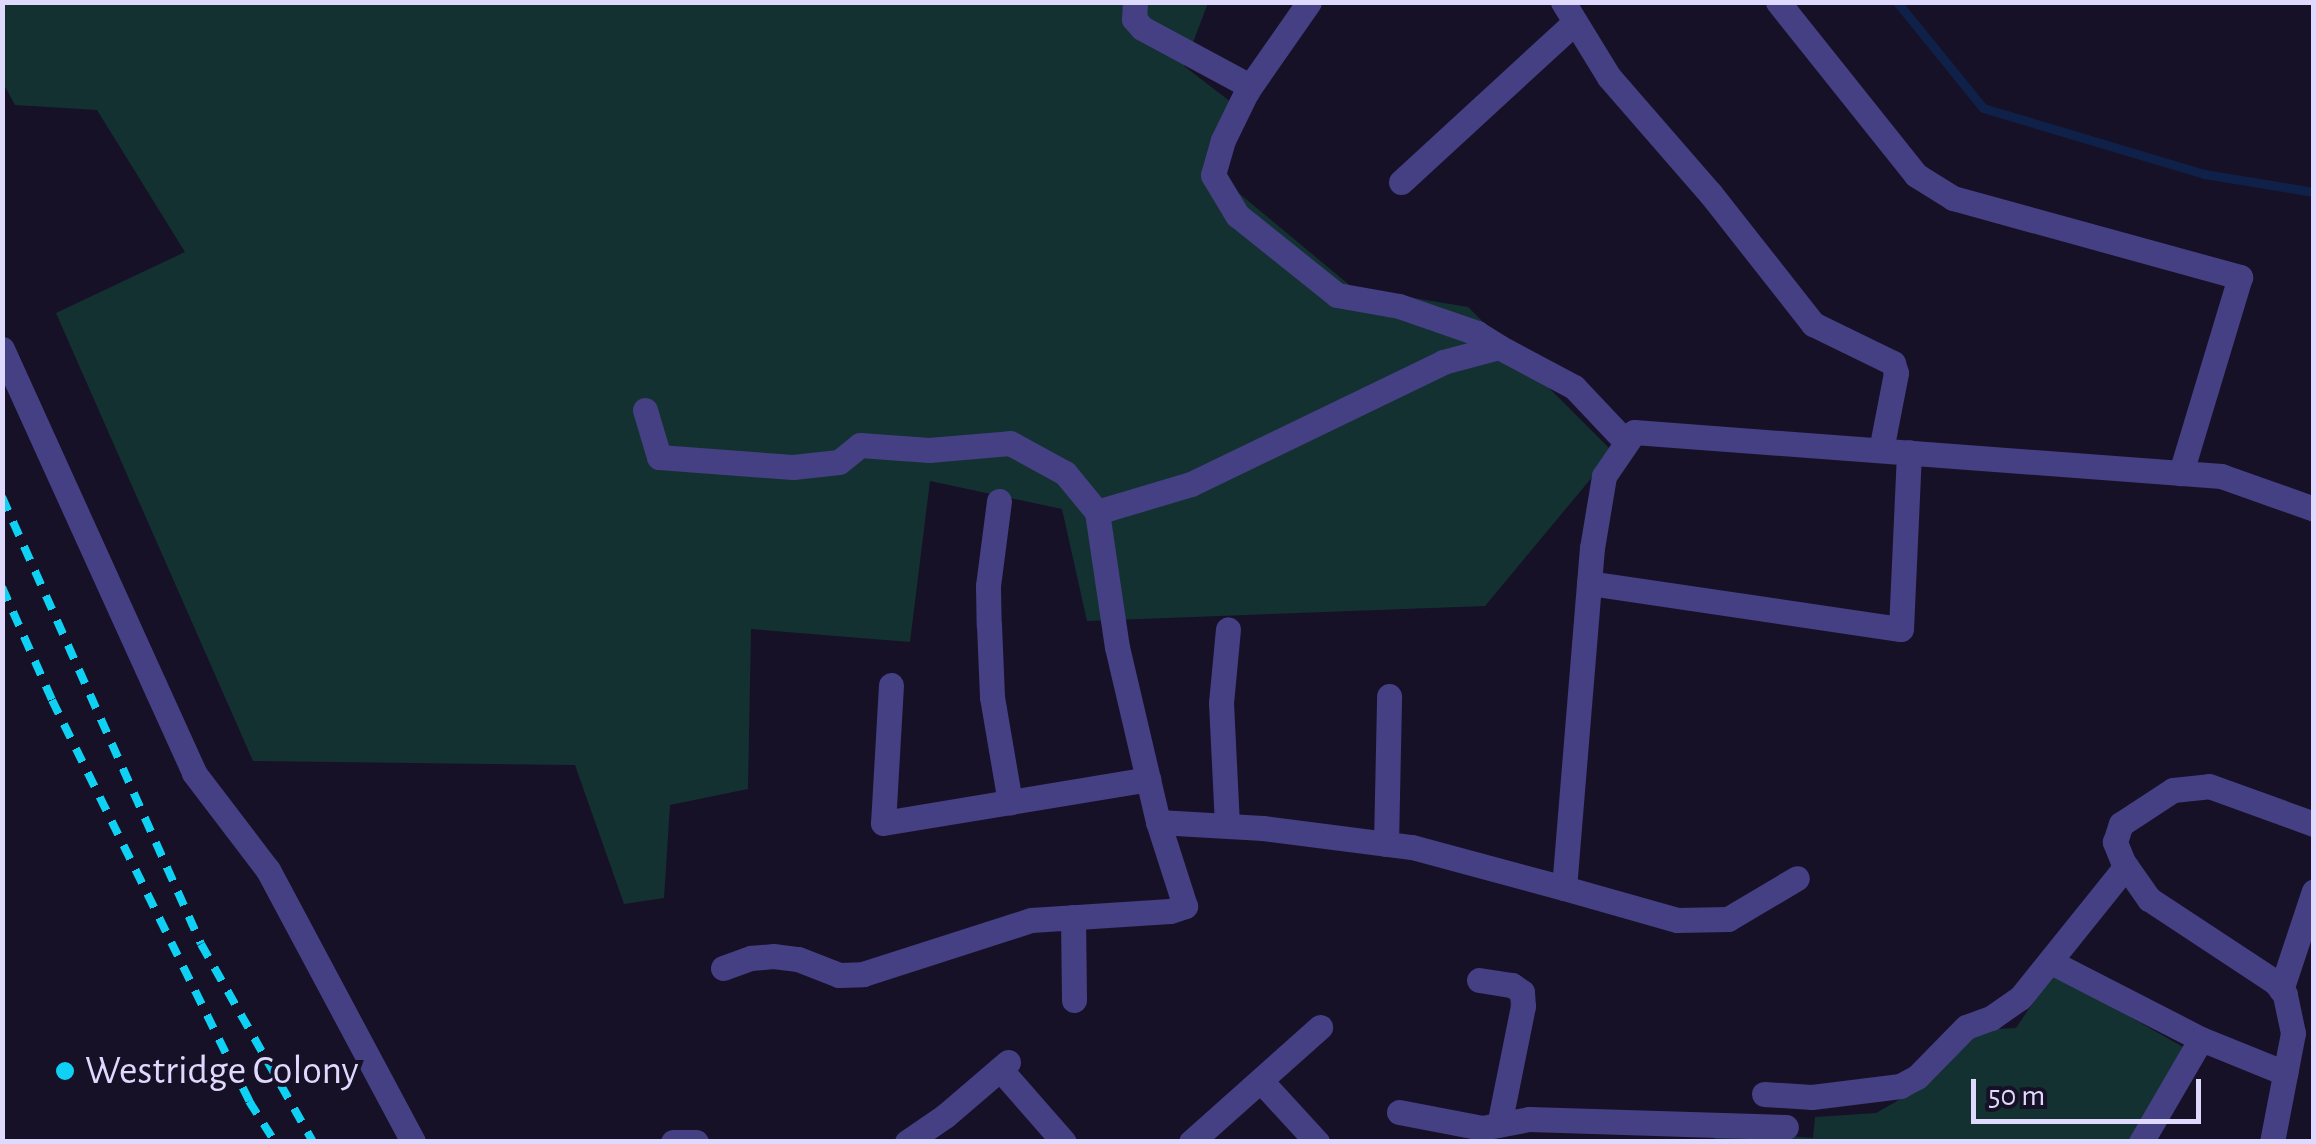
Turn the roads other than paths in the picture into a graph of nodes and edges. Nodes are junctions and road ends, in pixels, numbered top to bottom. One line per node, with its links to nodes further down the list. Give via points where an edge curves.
1 (1135, 2): 5 (street, via 1134,19 1142,28 1244,83)
2 (1309, 2): 5 (street)
3 (1778, 2): 13 (street, via 1916,176 1953,198 2240,277)
4 (1568, 13): 6 (street); 11 (street, via 1609,78 1813,324 1894,363)
5 (1247, 92): 7 (street, via 1213,175 1237,215 1336,295 1399,306)
6 (1401, 182)
7 (1499, 347): 10 (street, via 1574,387); 16 (street, via 1425,370 1191,484)
8 (2, 349): 45 (street, via 194,773 268,870)
9 (645, 410): 16 (street, via 658,456 793,467 839,462 860,445 929,450 1010,443 1065,474)
10 (1626, 442): 11 (street, via 1634,432); 17 (street, via 1604,476)
11 (1881, 450): 12 (street)
12 (1910, 452): 13 (street); 17 (street, via 1902,630)
13 (2181, 473): 15 (street, via 2221,476)
14 (999, 501): 22 (street, via 988,606 992,697)
15 (2314, 509)
16 (1098, 512): 21 (street, via 1117,647)
17 (1589, 583): 29 (street)
18 (1228, 629): 25 (street, via 1221,703)
19 (891, 685): 22 (street, via 883,823)
20 (1389, 696): 26 (street)
21 (1148, 779): 22 (street); 23 (street)
22 (1010, 802)
23 (1158, 822): 25 (street); 31 (street, via 1184,906)
24 (2314, 824): 27 (street, via 2210,786 2173,790 2122,824 2115,842)
25 (1228, 825): 26 (street)
26 (1386, 844): 29 (street)
27 (2126, 866): 32 (street); 35 (street, via 2149,899)
28 (1797, 878): 29 (street, via 1728,919 1678,920)
29 (1564, 888)
30 (2314, 891): 35 (street)
31 (1073, 917): 33 (street, via 1031,920 864,974 838,975 774,956); 36 (street)
32 (2051, 962): 38 (street); 41 (street, via 2020,998 1966,1027 1900,1086 1812,1097)
33 (723, 968)
34 (1479, 980): 43 (street, via 1522,992)
35 (2282, 990): 39 (street, via 2292,1033)
36 (1074, 1000)
37 (1320, 1027): 40 (street)
38 (2201, 1040): 39 (street); 52 (street)
39 (2285, 1073): 53 (street)
40 (1261, 1081): 50 (street); 51 (street)
41 (1764, 1094)
42 (1398, 1112): 43 (street, via 1482,1128)
43 (1500, 1125): 44 (street, via 1529,1119)
44 (1786, 1127)
45 (412, 1142)
46 (673, 1142): 47 (street)
47 (696, 1142)
48 (907, 1142): 49 (street, via 1004,1065)
49 (1064, 1142)
50 (1192, 1142)
51 (1317, 1142)
52 (2141, 1142)
53 (2272, 1142)

